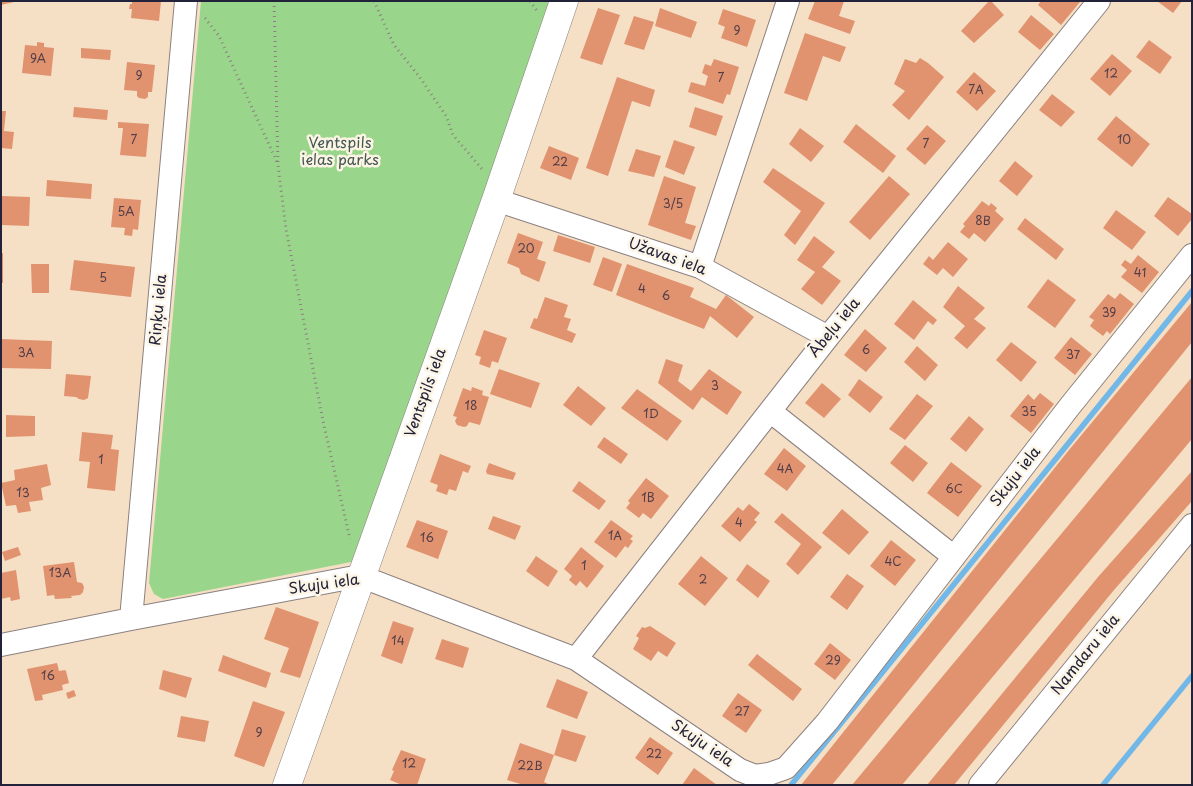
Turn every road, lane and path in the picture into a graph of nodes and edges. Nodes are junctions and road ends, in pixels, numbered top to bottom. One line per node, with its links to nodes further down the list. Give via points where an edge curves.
1 (274, 1): 7 (path)
2 (374, 1): 8 (path, via 394,45 446,116 453,135)
3 (564, 1): 8 (street, Ventspils iela)
4 (788, 1): 10 (street)
5 (1099, 1): 11 (street, Ābeļu iela)
6 (194, 8): 7 (path, via 219,36); 16 (street, Riņķu iela)
7 (278, 164): 15 (path, via 286,229 308,347)
8 (498, 194): 10 (street, Užavas iela); 15 (street, Ventspils iela)
9 (1192, 255): 14 (street, Skuju iela)
10 (700, 267): 11 (street, Užavas iela)
11 (828, 337): 12 (street, Ābeļu iela)
12 (770, 411): 14 (street); 18 (street, Ābeļu iela)
13 (1192, 525): 20 (street, Namdaru iela)
14 (954, 557): 18 (street, Skuju iela, via 827,722 786,768 769,774 755,776 740,770)
15 (360, 576): 16 (street, Skuju iela); 18 (street, Skuju iela); 19 (street, Ventspils iela)
16 (131, 619): 17 (street, Skuju iela)
17 (1, 645)
18 (576, 659)
19 (287, 785)
20 (980, 785)

